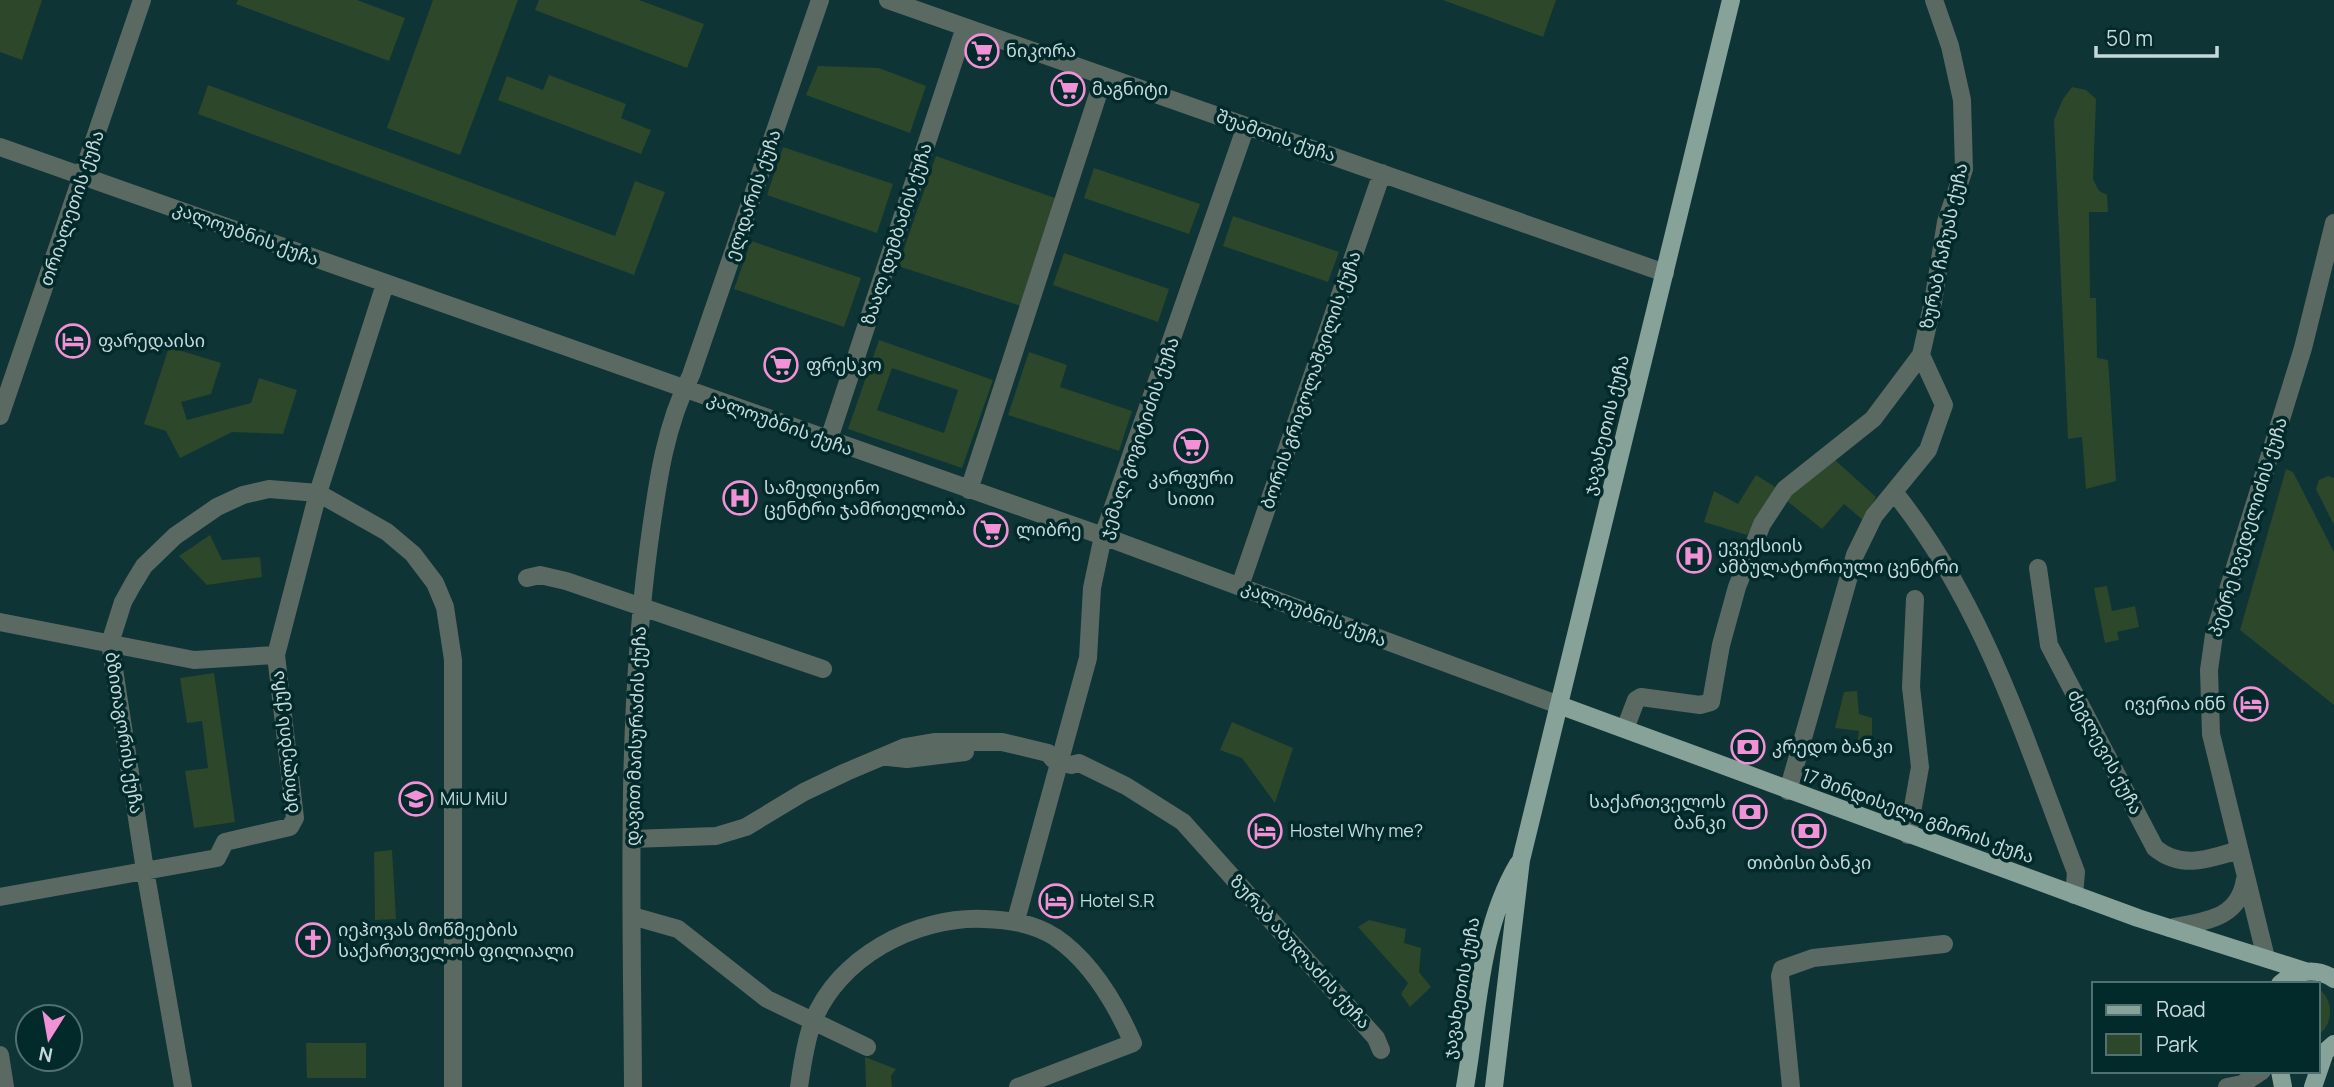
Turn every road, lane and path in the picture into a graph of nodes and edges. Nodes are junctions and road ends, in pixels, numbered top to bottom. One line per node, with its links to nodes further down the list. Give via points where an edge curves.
1 (142, 0): 11 (street, თრიალეთის ქუჩა)
2 (820, 0): 16 (street, ელდარის ქუჩა)
3 (888, 0): 6 (street, შუამთის ქუჩა)
4 (1731, 0): 13 (main road, ჯავახეთის ქუჩა)
5 (1934, 0): 15 (street, ზურაბ ჩაჩუას ქუჩა, via 1951,46 1962,100 1964,169 1945,222)
6 (965, 27): 7 (street, შუამთის ქუჩა); 18 (street, ზაალ დუმბაძის ქუჩა)
7 (1104, 76): 8 (street, შუამთის ქუჩა); 19 (street)
8 (1246, 126): 10 (street, შუამთის ქუჩა); 22 (street, ჯემალ გოგიტიძის ქუჩა)
9 (0, 147): 11 (street, კალოუბნის ქუჩა)
10 (1382, 173): 13 (street, შუამთის ქუჩა); 25 (street, ბორის გრიგოლაშვილის ქუჩა)
11 (84, 176): 14 (street, კალოუბნის ქუჩა); 17 (street, თრიალეთის ქუჩა)
12 (2334, 223): 38 (street, პეტრე ხვედელიძის ქუჩა, via 2306,339 2214,635 2209,670 2211,734)
13 (1665, 273): 32 (main road, ჯავახეთის ქუჩა)
14 (385, 284): 16 (street, კალოუბნის ქუჩა); 21 (street, ბრილების ქუჩა)
15 (1921, 355): 20 (street, via 1944,405 1928,450); 33 (street, via 1873,419 1785,489 1762,524 1734,598 1711,702 1700,705 1641,697)
16 (683, 390): 18 (street, კალოუბნის ქუჩა); 27 (street, დავით მაისურაძის ქუჩა, via 674,408 658,475)
17 (0, 416)
18 (828, 442): 19 (street, კალოუბნის ქუჩა)
19 (968, 490): 22 (street, კალოუბნის ქუჩა)
20 (1894, 492): 35 (street, via 1874,516 1855,555); 42 (street, via 1920,524 1955,582 2007,685 2076,872)
21 (318, 493): 29 (street, ბზითაგორის ქუჩა, via 269,489 243,495 201,517 144,566 123,602); 30 (street, ბრილების ქუჩა); 61 (street, ბზითაგორის ქუჩა, via 387,532 413,554 435,583 445,607 453,660)
22 (1103, 536): 25 (street, კალოუბნის ქუჩა); 34 (street, ჯემალ გოგიტიძის ქუჩა, via 1092,588 1088,658)
23 (2038, 568): 38 (street, ძეგლევის ქუჩა, via 2049,645 2155,848 2182,863)
24 (527, 578): 27 (street, via 554,577)
25 (1240, 586): 32 (street, კალოუბნის ქუჩა)
26 (1914, 599): 36 (street, via 1911,687 1920,767)
27 (641, 606): 31 (street); 37 (street, დავით მაისურაძის ქუჩა)
28 (0, 622): 29 (street)
29 (110, 643): 30 (street, via 194,660); 40 (street, ბზითაგორის ქუჩა)
30 (276, 654): 40 (street, ბრილების ქუჩა, via 295,818 290,827 225,842 217,858)
31 (823, 670)
32 (1559, 705): 33 (main road, 17 შინდისელი გმირის ქუჩა); 39 (main road, ჯავახეთის ქუჩა)
33 (1625, 729): 35 (main road, 17 შინდისელი გმირის ქუჩა)
34 (1062, 762): 34 (street, ზურაბ აბულაძის ქუჩა, via 1180,828 1381,1050 1376,1038 1183,822 1126,786 1079,763); 37 (street, ზურაბ აბულაძის ქუჩა, via 1048,753 1002,742 905,747 804,792 746,827 716,836); 45 (street, ჯემალ გოგიტიძის ქუჩა)
35 (1788, 791): 36 (main road, 17 შინდისელი გმირის ქუჩა)
36 (1908, 835): 42 (main road, 17 შინდისელი გმირის ქუჩა)
37 (632, 839): 44 (street, დავით მაისურაძის ქუჩა)
38 (2239, 850): 41 (street, პეტრე ხვედელიძის ქუჩა)
39 (1521, 860): 65 (main road, ჯავახეთის ქუჩა, via 1501,893 1488,944); 66 (main road, ჯავახეთის ქუჩა)
40 (145, 870): 43 (street, ბრილების ქუჩა); 60 (street, ბზითაგორის ქუჩა)
41 (2245, 876): 46 (street, via 2242,897 2226,914); 48 (street, პეტრე ხვედელიძის ქუჩა)
42 (2074, 895): 46 (main road, 17 შინდისელი გმირის ქუჩა)
43 (0, 897)
44 (632, 916): 53 (street, via 686,934 767,999); 62 (street, დავით მაისურაძის ქუჩა)
45 (1016, 920): 53 (street, via 960,918 924,925 889,940 835,985); 64 (street, via 1054,937 1080,960 1119,1012 1133,1043)
46 (2170, 928): 48 (main road, 17 შინდისელი გმირის ქუჩა)
47 (1944, 944): 67 (street, via 1813,958 1782,969)
48 (2266, 958): 49 (main road, 17 შინდისელი გმირის ქუჩა); 51 (main road)
49 (2305, 971): 50 (main road, 17 შინდისელი გმირის ქუჩა); 52 (main road)
50 (2332, 977)
51 (2269, 982)
52 (2284, 982)
53 (813, 1022): 54 (street); 63 (street)
54 (867, 1047)
55 (2326, 1050): 57 (main road)
56 (0, 1055): 59 (street)
57 (2320, 1067)
58 (2259, 1073): 68 (street)
59 (5, 1087)
60 (183, 1087)
61 (453, 1087)
62 (633, 1087)
63 (799, 1087)
64 (1018, 1087)
65 (1465, 1087)
66 (1494, 1087)
67 (1791, 1087)
68 (2227, 1087)

